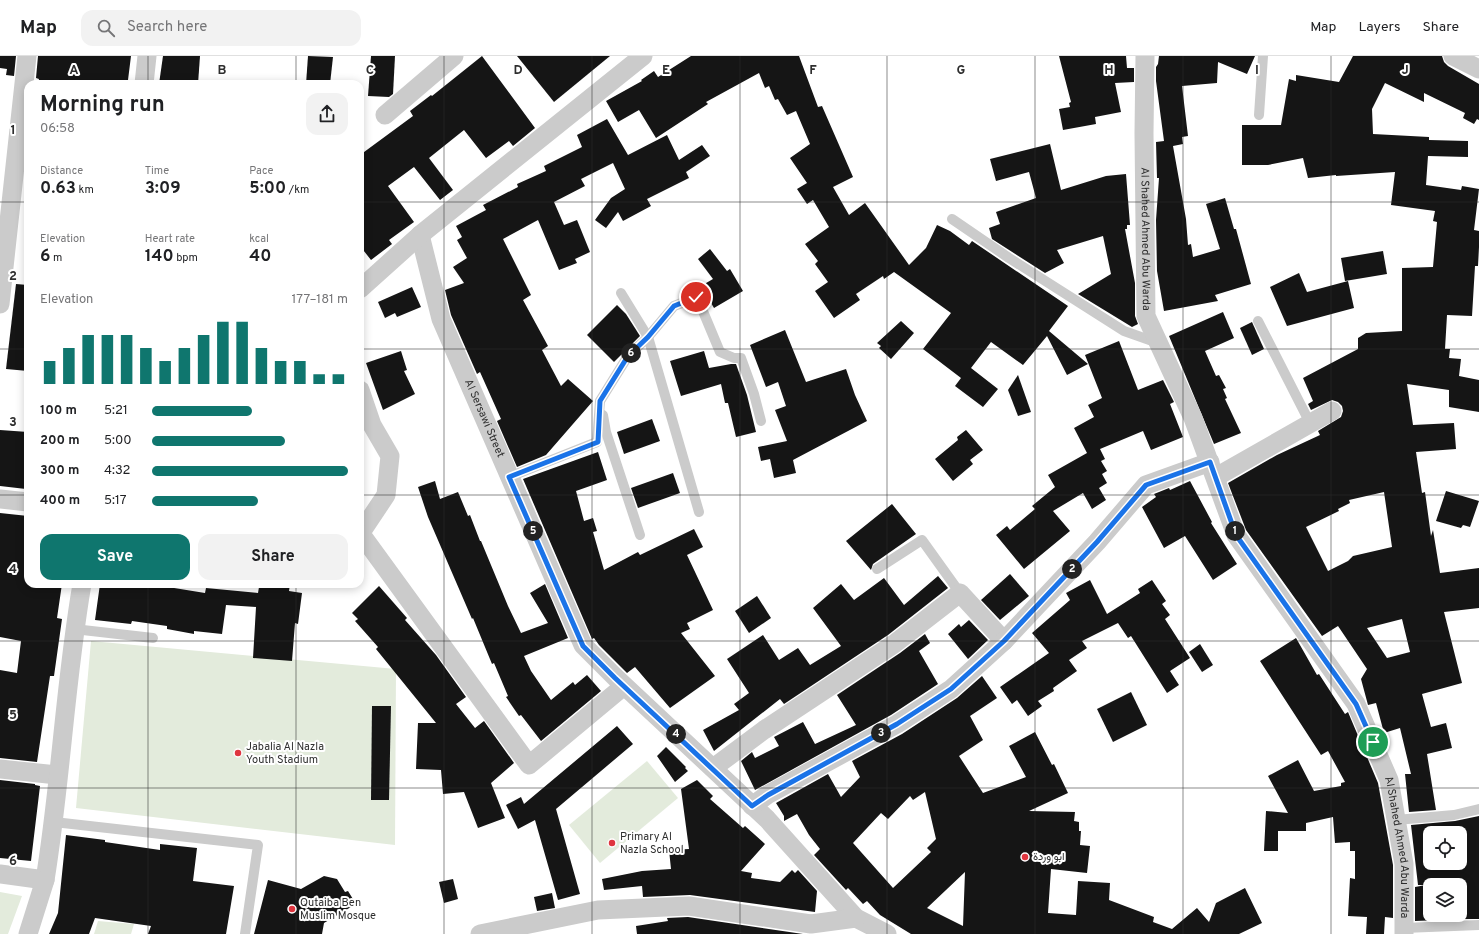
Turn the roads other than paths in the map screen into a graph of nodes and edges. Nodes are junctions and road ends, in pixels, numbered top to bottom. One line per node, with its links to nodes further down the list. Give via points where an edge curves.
1 (27, 56): 9 (street)
2 (147, 56): 10 (street)
3 (454, 56): 12 (street)
4 (643, 56): 15 (street)
5 (1145, 56): 21 (street, Al Shahed Ahmed Abu Warda, via 1146,316)
6 (1263, 56): 13 (lane)
7 (1453, 56): 8 (street)
8 (1479, 69)
9 (24, 80)
10 (144, 80)
11 (24, 84): 18 (street)
12 (385, 115)
13 (1259, 115)
14 (952, 220): 21 (lane, via 1124,331)
15 (420, 235): 16 (street); 29 (street, Al Sersawi Street, via 440,318)
16 (364, 285)
17 (622, 293): 20 (lane)
18 (0, 304)
19 (1258, 321): 26 (lane)
20 (648, 337): 22 (lane, via 628,356); 25 (lane, via 674,306 696,297 720,352 741,358); 32 (lane)
21 (1158, 343): 28 (street, Al Shahed Ahmed Abu Warda, via 1193,418)
22 (600, 401): 29 (lane, via 598,442); 34 (lane, via 606,432)
23 (1332, 411): 26 (street)
24 (364, 413): 27 (street)
25 (761, 420)
26 (1310, 423): 28 (street)
27 (366, 424): 33 (street, via 390,456 386,495)
28 (1213, 470): 41 (street, via 1146,485 1097,542); 48 (street, Al Shahed Ahmed Abu Warda, via 1236,535 1356,704 1389,780)
29 (509, 477): 42 (street, Al Sersawi Street, via 583,646)
30 (0, 499): 31 (street)
31 (24, 502)
32 (699, 512)
33 (364, 529)
34 (640, 535)
35 (364, 538): 42 (street, via 529,765)
36 (877, 569): 38 (lane, via 922,540)
37 (81, 588): 39 (street)
38 (960, 594): 41 (street); 43 (street, via 894,644 764,730)
39 (74, 629): 40 (lane); 45 (street)
40 (154, 638)
41 (1004, 641): 46 (street, via 951,689 897,724)
42 (619, 682): 43 (street, Al Sersawi Street)
43 (713, 768): 46 (street, Al Sersawi Street)
44 (0, 769): 45 (street)
45 (57, 775): 49 (street)
46 (752, 806): 52 (street, Al Sersawi Street)
47 (1479, 809): 48 (lane, via 1454,815)
48 (1396, 820): 55 (street, Al Shahed Ahmed Abu Warda, via 1404,864)
49 (54, 822): 51 (street); 57 (lane, via 258,845)
50 (0, 874): 51 (street)
51 (45, 880): 56 (street)
52 (856, 918): 54 (street); 59 (street, Al Sersawi Street)
53 (1479, 925): 55 (lane)
54 (805, 929): 58 (street, via 689,906 598,910)
55 (1404, 931)
56 (28, 934)
57 (245, 934)
58 (480, 934)
59 (886, 934)

